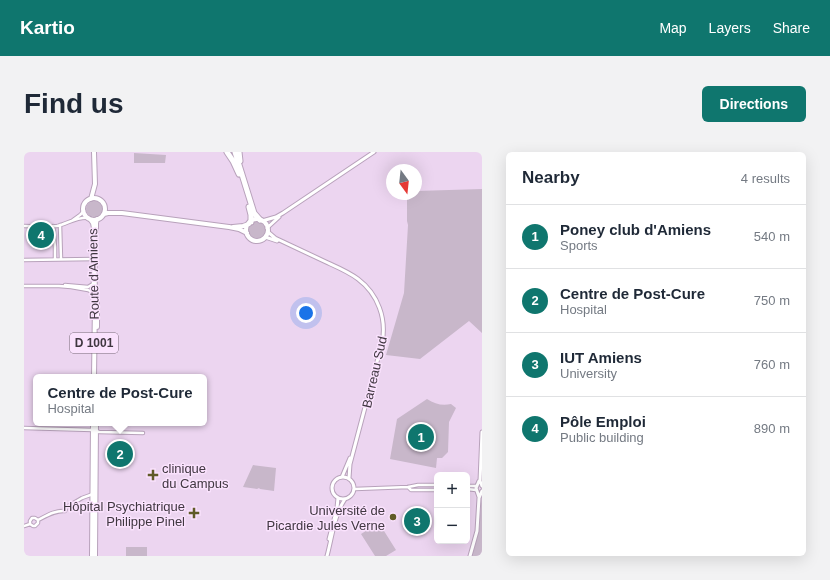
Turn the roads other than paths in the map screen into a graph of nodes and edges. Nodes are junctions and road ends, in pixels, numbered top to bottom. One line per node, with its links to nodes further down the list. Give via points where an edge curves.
1 (94, 152): 7 (main road)
2 (227, 152): 6 (highway)
3 (234, 152): 6 (highway)
4 (239, 152): 6 (highway)
5 (374, 152): 13 (main road)
6 (240, 174): 17 (highway, via 254,213); 19 (highway, via 250,210)
7 (94, 184): 8 (main road); 9 (main road)
8 (91, 199): 9 (main road); 11 (main road, via 85,203)
9 (100, 200): 10 (main road)
10 (105, 206): 12 (main road); 14 (main road)
11 (84, 210): 15 (main road); 18 (street)
12 (122, 213): 14 (main road); 23 (main road)
13 (283, 213): 17 (main road); 24 (main road)
14 (104, 214): 16 (main road)
15 (89, 218): 16 (main road); 18 (street); 29 (main road, Route d'Amiens / D 1001, via 94,228)
16 (97, 219): 37 (main road, Route d'Amiens / D 1001)
17 (261, 221): 19 (main road, via 254,220); 24 (main road, via 266,224)
18 (67, 223): 20 (street)
19 (250, 223): 23 (main road); 25 (main road)
20 (60, 225): 22 (street); 28 (street)
21 (24, 226): 22 (street)
22 (53, 226): 27 (street)
23 (228, 227): 25 (main road)
24 (267, 230): 26 (main road); 45 (main road, Barreau Sud, via 275,238 357,278 372,293 381,313 383,338 350,464)
25 (247, 233): 26 (main road, via 255,241)
26 (265, 238): 44 (main road, Barreau Sud, via 272,239 359,281 374,298 379,309 381,344 348,466)
27 (55, 259): 28 (street); 30 (street)
28 (60, 259): 29 (street)
29 (94, 259): 31 (main road, Route d'Amiens / D 1001)
30 (24, 260)
31 (94, 266): 32 (street); 36 (main road, Route d'Amiens / D 1001)
32 (93, 283): 34 (street, via 88,287); 35 (street)
33 (24, 286): 34 (street)
34 (59, 286): 35 (street, via 88,290)
35 (93, 295): 36 (street)
36 (94, 308): 38 (main road, Route d'Amiens / D 1001)
37 (95, 374)
38 (95, 374)
39 (94, 426): 41 (main road)
40 (24, 428): 41 (street)
41 (94, 431): 43 (street); 52 (main road)
42 (482, 432): 48 (main road)
43 (143, 433)
44 (342, 477): 45 (main road); 53 (main road, via 332,486)
45 (349, 478): 49 (main road)
46 (434, 485): 47 (street)
47 (408, 487): 49 (street); 50 (street, via 411,490)
48 (479, 487): 51 (main road, via 479,491); 54 (main road)
49 (355, 489): 55 (main road, via 352,495)
50 (434, 490)
51 (482, 490): 54 (main road)
52 (94, 494): 56 (street); 59 (main road); 60 (main road)
53 (338, 498): 55 (main road); 61 (main road)
54 (479, 498): 62 (main road)
55 (345, 499): 61 (main road)
56 (38, 520): 57 (street, via 35,526); 57 (street, via 32,518)
57 (30, 524): 58 (street)
58 (24, 526)
59 (92, 556)
60 (95, 556)
61 (326, 556)
62 (470, 556)

